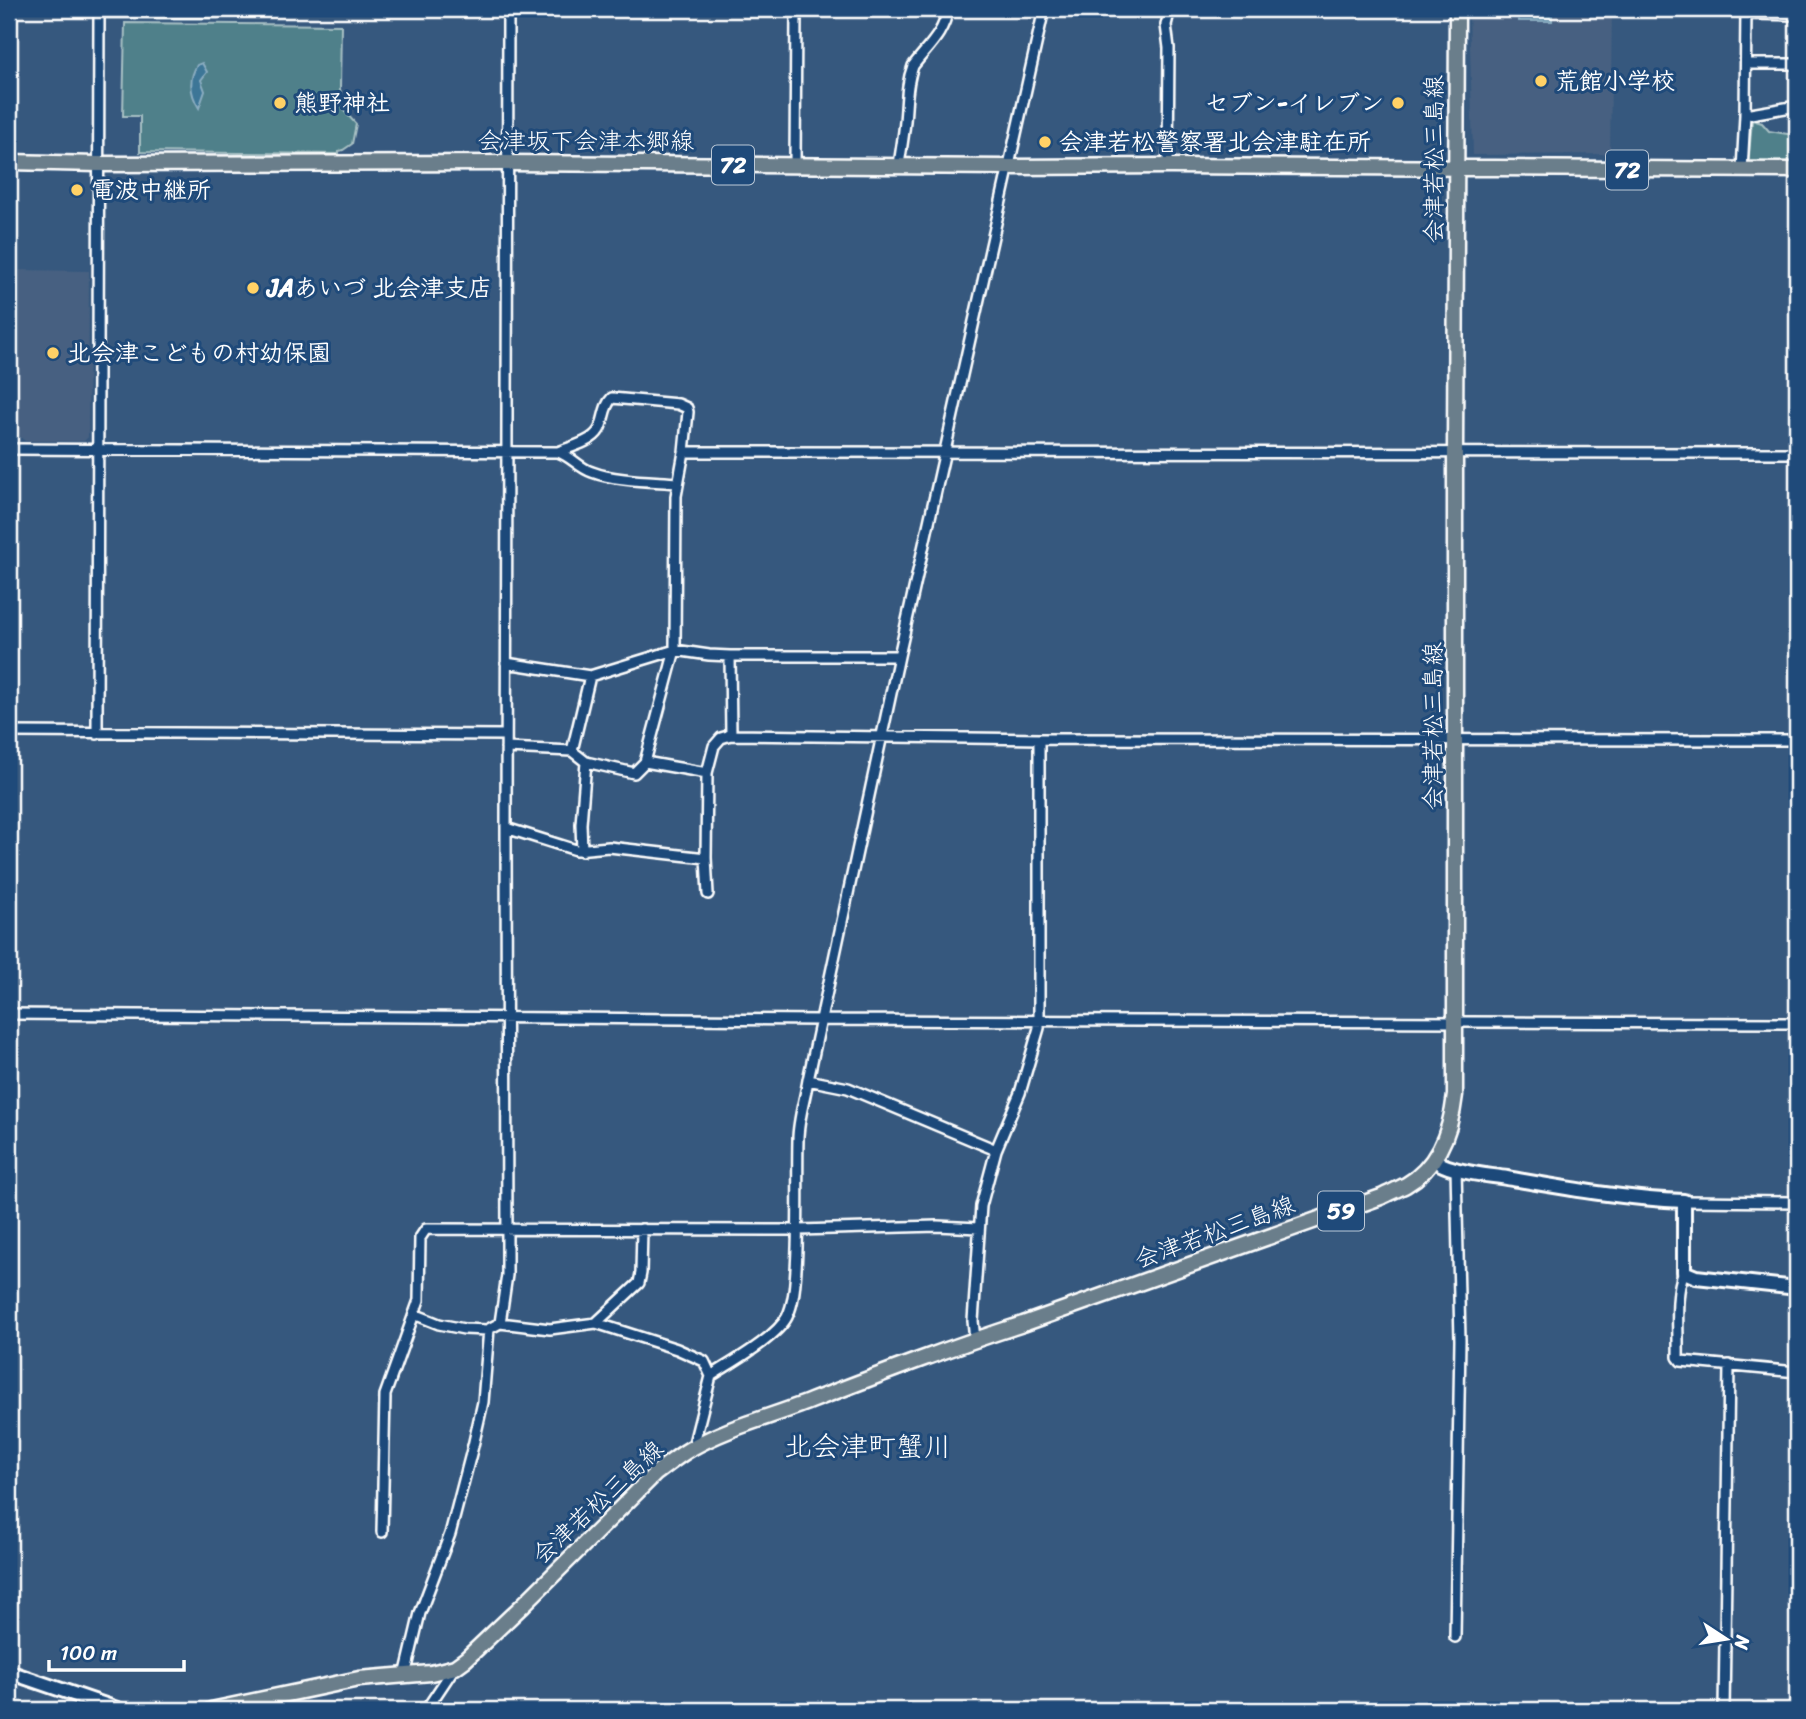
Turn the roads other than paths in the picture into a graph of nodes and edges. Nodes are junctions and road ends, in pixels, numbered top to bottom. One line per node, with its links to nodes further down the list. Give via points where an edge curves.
1 (99, 9): 16 (street)
2 (508, 9): 15 (street)
3 (796, 9): 17 (street)
4 (948, 9): 18 (street, via 940,34 911,72)
5 (1044, 9): 20 (street)
6 (1170, 9): 19 (street, via 1166,25)
7 (1457, 9): 21 (main road, 会津若松三島線 / 59)
8 (1746, 11): 9 (street); 10 (street)
9 (1797, 15)
10 (1746, 64): 11 (street); 13 (street)
11 (1797, 64)
12 (1797, 106): 13 (street)
13 (1745, 115): 22 (street)
14 (9, 162): 16 (main road, 会津坂下会津本郷線 / 72)
15 (508, 163): 16 (main road, 会津坂下会津本郷線 / 72); 17 (main road, 会津坂下会津本郷線 / 72); 26 (street)
16 (99, 164): 25 (street)
17 (795, 165): 18 (main road, 会津坂下会津本郷線 / 72)
18 (899, 165): 20 (main road, 会津坂下会津本郷線 / 72)
19 (1168, 166): 20 (main road, 会津坂下会津本郷線 / 72); 21 (main road, 会津坂下会津本郷線 / 72)
20 (1007, 167): 27 (street)
21 (1457, 168): 22 (main road, 72); 30 (main road, 会津若松三島線 / 59)
22 (1742, 170): 23 (main road, 72)
23 (1797, 170)
24 (9, 449): 25 (street)
25 (97, 449): 26 (street); 39 (street)
26 (506, 450): 28 (street); 36 (street)
27 (944, 451): 29 (street); 30 (street); 35 (street)
28 (558, 452): 29 (street, via 594,435 612,398 687,408); 32 (street, via 592,472)
29 (684, 452): 32 (street)
30 (1455, 452): 31 (street); 44 (main road, 会津若松三島線 / 59)
31 (1797, 453)
32 (677, 483): 33 (street)
33 (675, 650): 34 (street); 37 (street); 49 (street)
34 (730, 656): 35 (street); 41 (street)
35 (899, 656): 42 (street)
36 (506, 663): 37 (street); 40 (street)
37 (590, 676): 47 (street)
38 (9, 732): 39 (street)
39 (97, 734): 40 (street)
40 (506, 735): 46 (street)
41 (731, 735): 42 (street); 50 (street, via 714,746)
42 (883, 736): 43 (street); 57 (street)
43 (1040, 739): 44 (street); 58 (street)
44 (1455, 740): 45 (street); 59 (main road, 会津若松三島線 / 59)
45 (1797, 740)
46 (506, 748): 47 (street); 51 (street)
47 (572, 751): 48 (street)
48 (586, 762): 49 (street, via 634,773); 52 (street)
49 (645, 762): 50 (street)
50 (706, 773): 53 (street)
51 (506, 828): 52 (street); 56 (street)
52 (582, 851): 53 (street, via 609,847)
53 (706, 858): 54 (street)
54 (708, 894)
55 (9, 1014): 56 (street)
56 (506, 1018): 57 (street); 68 (street)
57 (822, 1020): 58 (street); 61 (street)
58 (1039, 1020): 59 (street); 62 (street, via 1020,1093)
59 (1455, 1023): 60 (street); 63 (main road, 会津若松三島線 / 59, via 1454,1112)
60 (1797, 1023)
61 (808, 1080): 62 (street, via 848,1088); 70 (street, via 798,1135)
62 (996, 1150): 67 (street)
63 (1436, 1158): 64 (street); 77 (main road, 会津若松三島線 / 59, via 1408,1184 1381,1197)
64 (1456, 1168): 65 (street, via 1562,1187); 83 (street, via 1460,1340)
65 (1684, 1201): 66 (street); 71 (street)
66 (1797, 1202)
67 (979, 1228): 70 (street); 77 (street)
68 (506, 1229): 69 (street); 73 (street, via 426,1229 420,1238 419,1300); 74 (street, via 507,1275)
69 (642, 1229): 70 (street); 75 (street, via 639,1283)
70 (799, 1230): 80 (street, via 788,1317 758,1345)
71 (1684, 1272): 72 (street); 78 (street, via 1678,1357)
72 (1797, 1288)
73 (414, 1314): 76 (street, via 464,1329); 82 (street, via 385,1395)
74 (500, 1323): 75 (street, via 550,1329); 76 (street)
75 (596, 1323): 80 (street, via 677,1349 704,1362)
76 (489, 1329): 86 (street, via 483,1402 473,1447 450,1534 420,1613)
77 (975, 1339): 81 (main road, 会津若松三島線 / 59)
78 (1729, 1365): 79 (street); 90 (street)
79 (1797, 1372)
80 (711, 1376): 81 (street)
81 (693, 1447): 84 (main road, 会津若松三島線 / 59, via 655,1474)
82 (382, 1532)
83 (1455, 1637)
84 (455, 1667): 86 (main road, 会津若松三島線 / 59); 89 (street)
85 (9, 1672): 87 (street)
86 (405, 1676): 88 (main road, 会津若松三島線 / 59, via 359,1679)
87 (120, 1710)
88 (211, 1710)
89 (426, 1710)
90 (1724, 1710)

